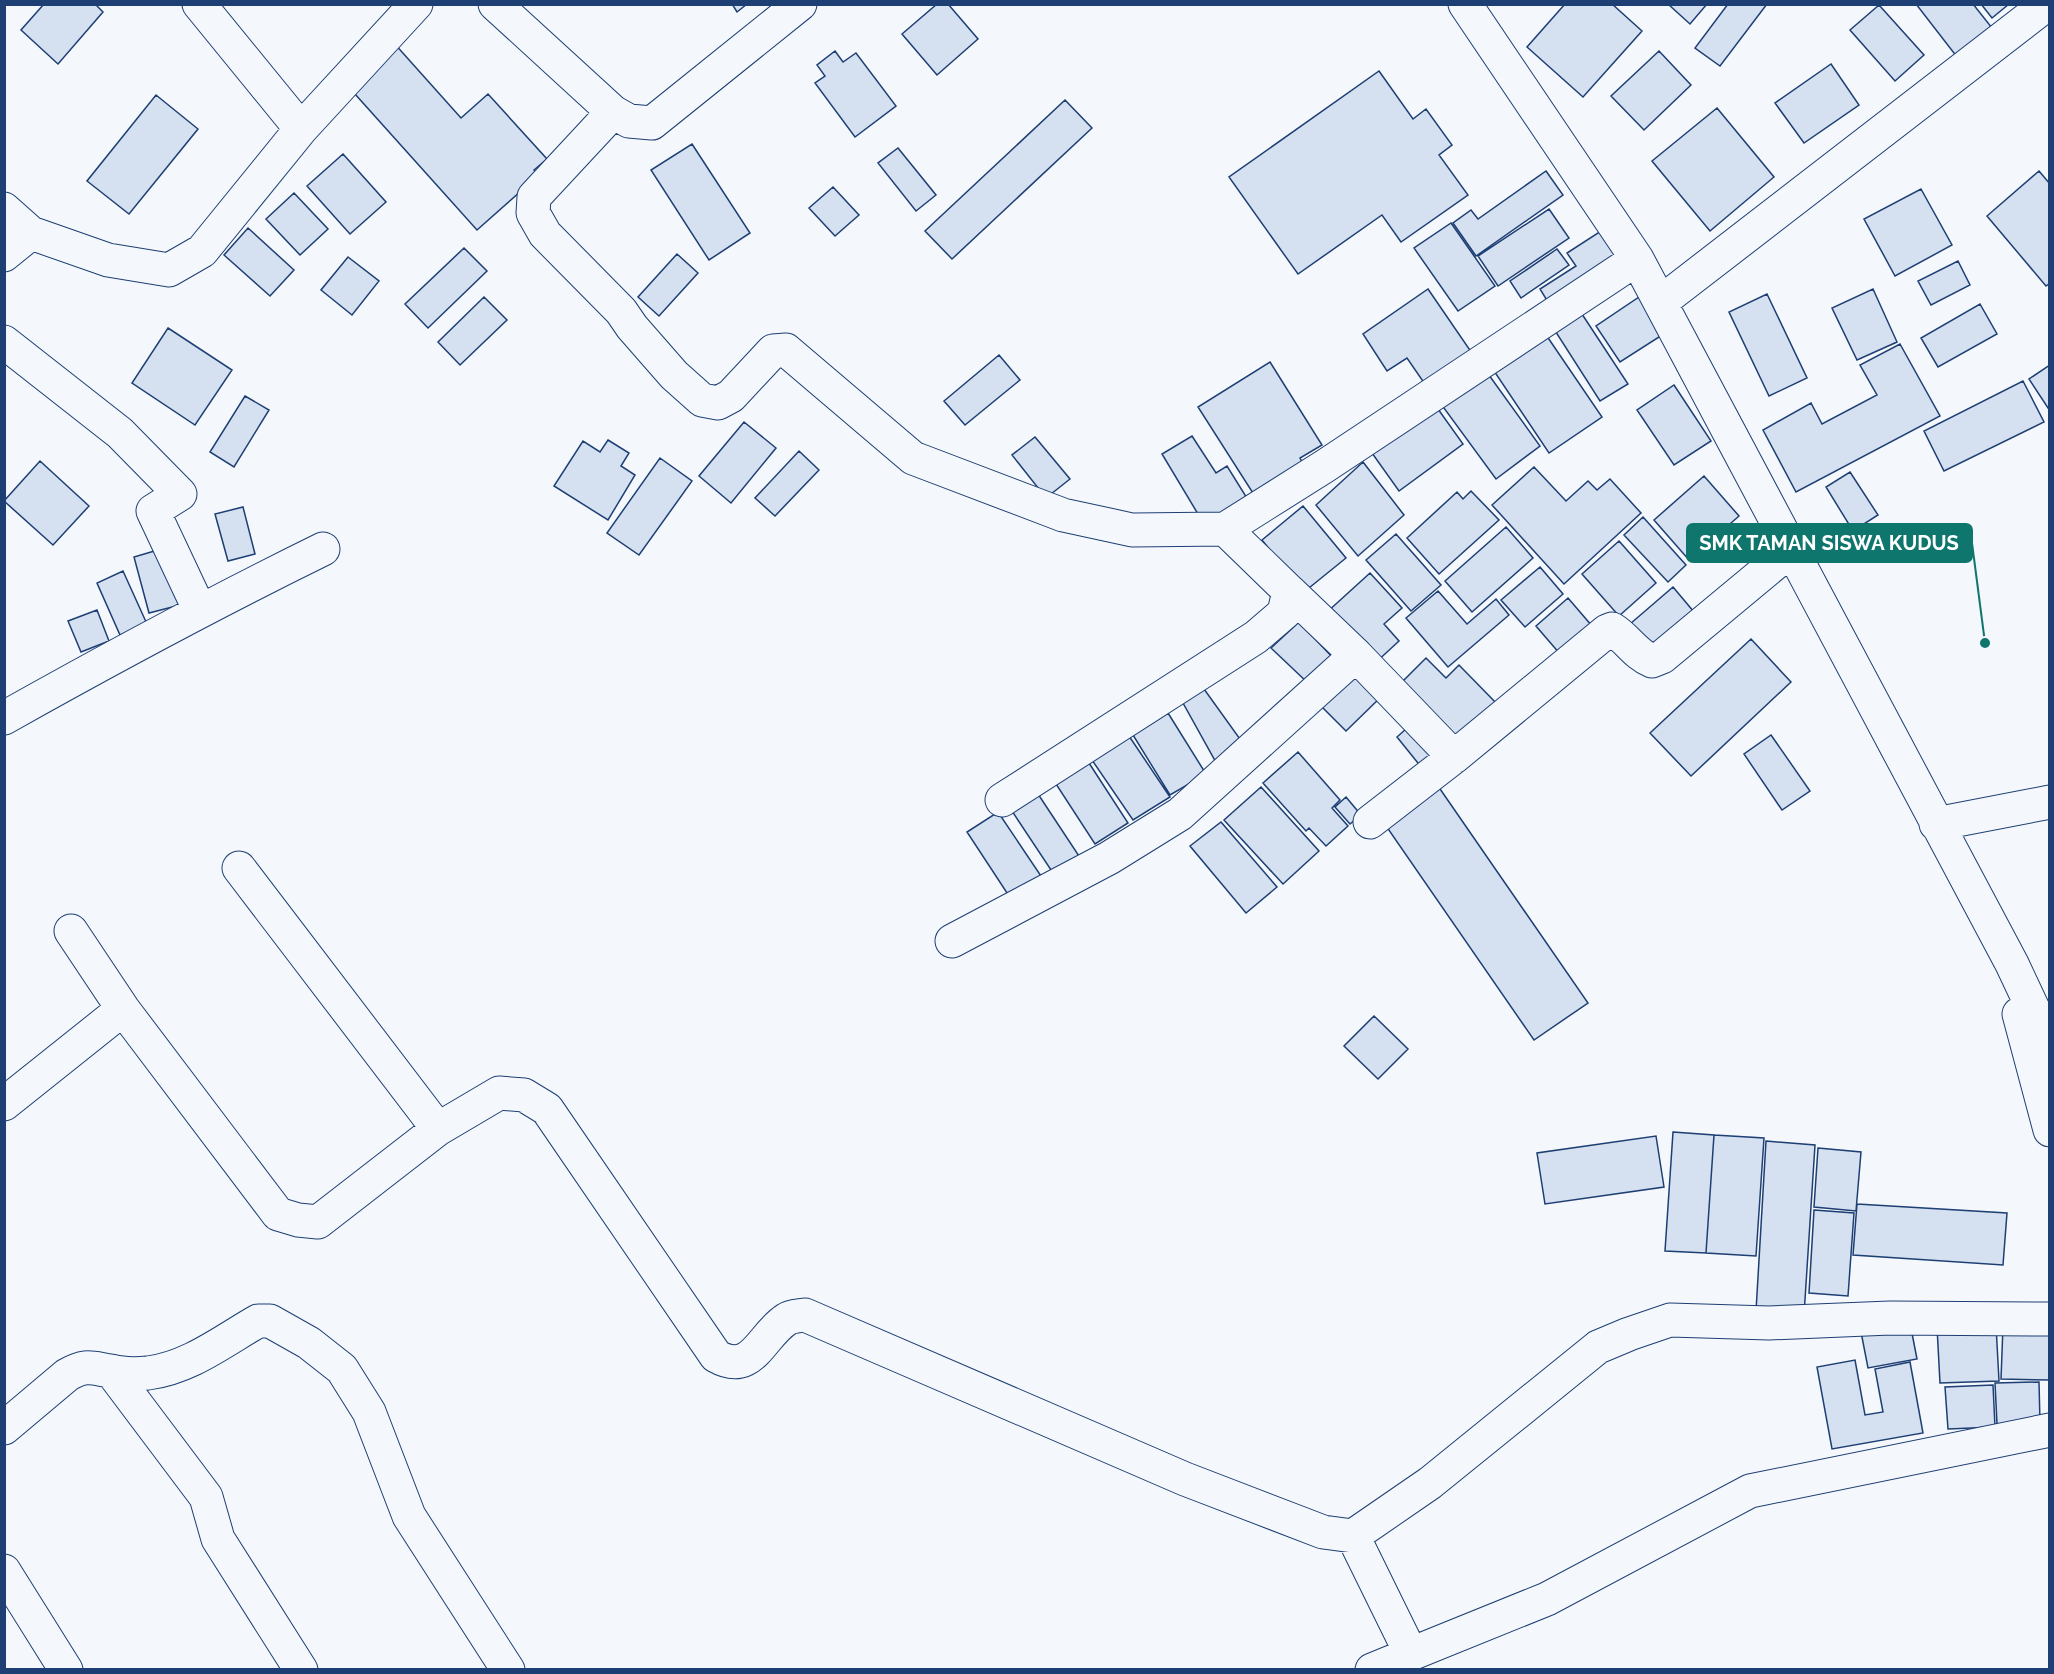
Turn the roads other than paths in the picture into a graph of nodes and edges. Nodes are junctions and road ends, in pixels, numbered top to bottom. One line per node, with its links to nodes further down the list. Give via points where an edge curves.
1 (199, 4): 8 (street)
2 (416, 4): 8 (street)
3 (495, 4): 7 (street)
4 (800, 4): 7 (street, via 652,123 628,121)
5 (1465, 4): 12 (street)
6 (2047, 4): 13 (street)
7 (613, 112): 15 (street, via 534,197 533,213 545,234 609,298 674,375 702,400 718,403 731,396 773,351 786,350 913,458 1063,515 1132,531)
8 (301, 129): 10 (street, via 202,251 169,270 108,260)
9 (4, 209): 10 (street)
10 (31, 233): 11 (street)
11 (4, 255)
12 (1637, 259): 13 (street); 15 (street)
13 (1661, 302): 17 (street)
14 (4, 342): 19 (street, via 120,433 180,494 153,511)
15 (1225, 529): 18 (street)
16 (323, 549): 19 (street)
17 (1791, 549): 22 (street, via 1662,657 1652,661 1645,658 1620,634 1612,629 1607,631); 26 (street)
18 (1288, 591): 20 (street); 23 (street, via 1284,613 1256,637)
19 (200, 611): 21 (street)
20 (1356, 654): 22 (street); 29 (street, via 1180,814 1108,858)
21 (4, 718)
22 (1454, 757): 25 (street)
23 (1002, 800)
24 (2049, 801): 26 (street)
25 (1370, 822)
26 (1936, 824): 30 (street)
27 (239, 868): 34 (street)
28 (71, 932): 31 (street)
29 (952, 941)
30 (2012, 964): 32 (street); 35 (street, via 2020,1022)
31 (123, 1010): 33 (street); 34 (street, via 278,1214 318,1222)
32 (2049, 1045)
33 (4, 1104)
34 (438, 1129): 40 (street, via 499,1094 524,1095 547,1109 716,1356 728,1362 745,1361 788,1318 805,1315 1185,1479 1323,1532)
35 (2049, 1130)
36 (2049, 1319): 40 (street, via 1890,1318 1769,1323 1670,1320 1598,1347 1430,1483)
37 (112, 1372): 38 (street, via 91,1366 77,1369); 44 (street, via 206,1497 218,1539); 45 (street, via 147,1373 180,1366 258,1322 270,1321 309,1343 342,1369 369,1412 409,1516)
38 (4, 1428)
39 (2049, 1430): 42 (street, via 1750,1491 1547,1599)
40 (1353, 1536): 42 (street)
41 (4, 1571): 43 (street)
42 (1411, 1654): 46 (street)
43 (66, 1670)
44 (301, 1670)
45 (508, 1670)
46 (1372, 1670)

